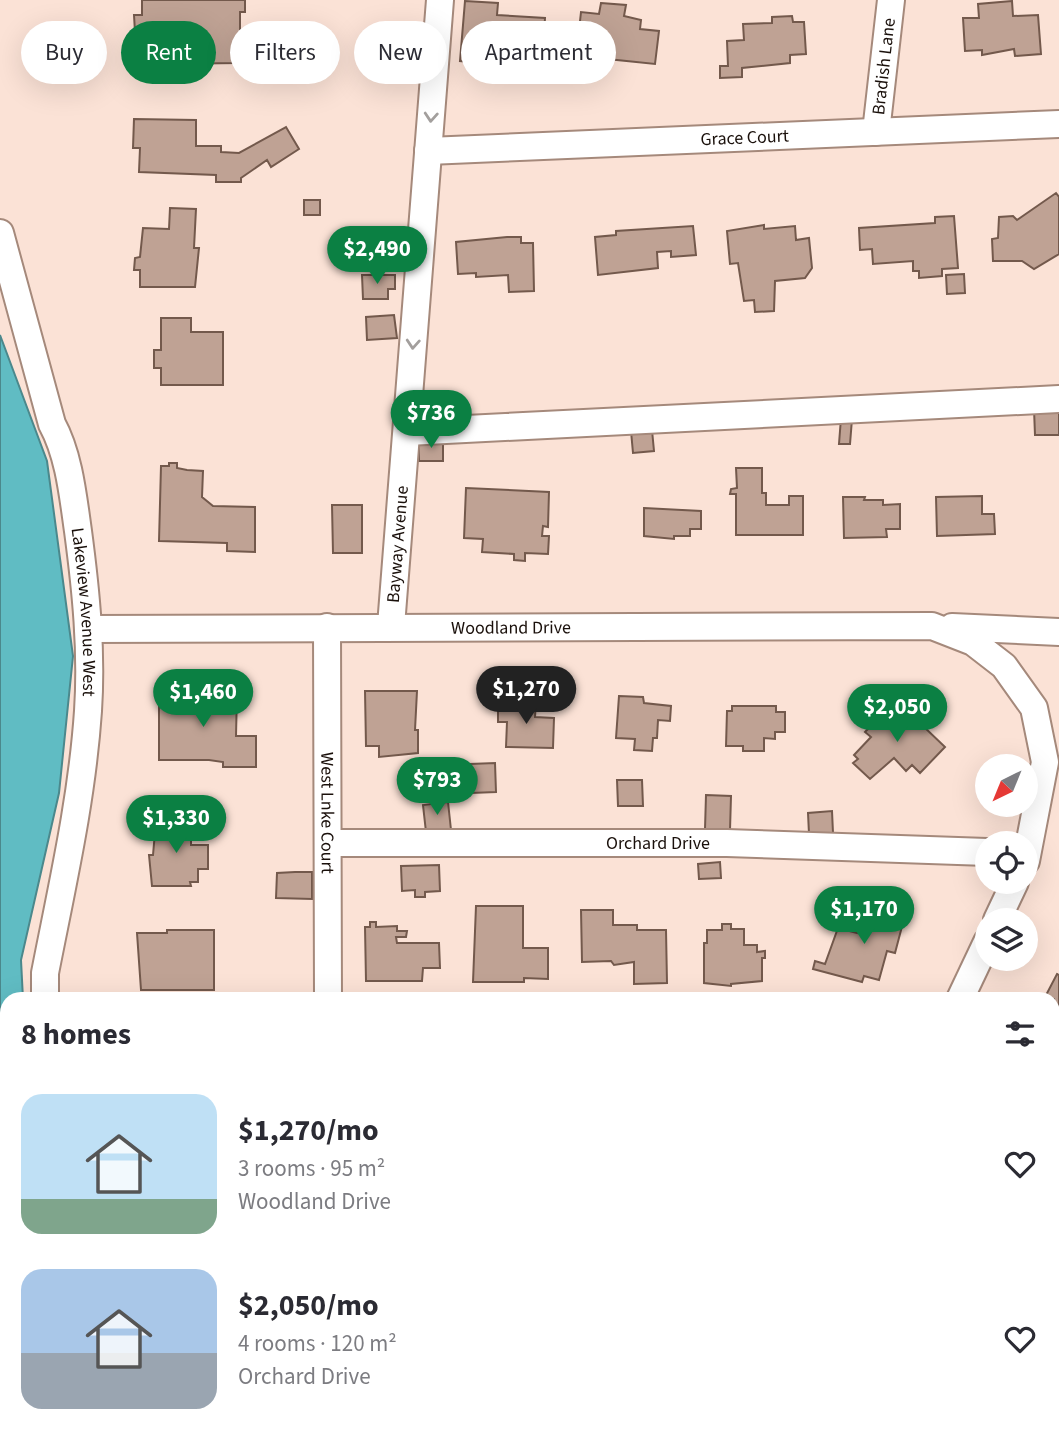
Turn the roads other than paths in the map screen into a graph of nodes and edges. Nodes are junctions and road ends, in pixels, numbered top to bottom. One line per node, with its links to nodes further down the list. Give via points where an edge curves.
1 (440, 0): 5 (street, Bayway Avenue, one-way to 5)
2 (891, 0): 4 (street, Bradish Lane)
3 (1059, 124): 4 (street, Grace Court)
4 (876, 132): 5 (street, Grace Court)
5 (428, 151): 10 (street, Bayway Avenue, one-way to 10)
6 (0, 233): 8 (street, Lakeview Avenue West)
7 (0, 297): 8 (street)
8 (22, 318): 14 (street, Lakeview Avenue West, via 61,441)
9 (1059, 399): 10 (street)
10 (407, 432): 11 (street, Bayway Avenue)
11 (391, 626): 12 (street, Woodland Drive); 13 (street, Woodland Drive)
12 (932, 626): 15 (street, Woodland Drive); 16 (street, Woodland Drive, via 973,642 1004,666 1034,708 1045,762)
13 (327, 627): 14 (street, Woodland Drive); 17 (street, West Lnke Court)
14 (89, 629): 20 (street, Lakeview Avenue West, via 88,709 79,797)
15 (1059, 632)
16 (1032, 831)
17 (330, 843): 18 (street, Orchard Drive, via 727,844); 21 (street, West Lnke Court)
18 (975, 852)
19 (975, 967): 22 (street)
20 (45, 992)
21 (328, 992)
22 (963, 992)

